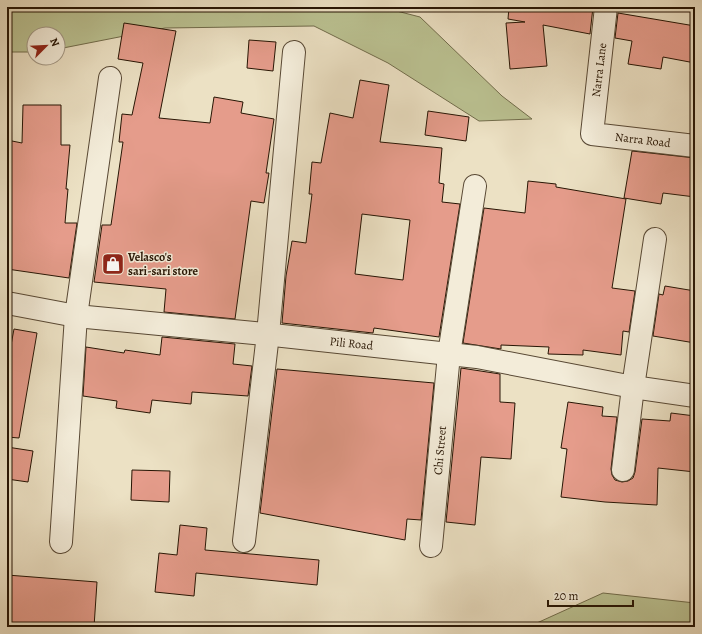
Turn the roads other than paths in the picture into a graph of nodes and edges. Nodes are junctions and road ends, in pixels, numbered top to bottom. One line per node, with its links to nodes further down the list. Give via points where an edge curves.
1 (606, 7): 4 (street, Narra Lane)
2 (294, 52): 10 (street)
3 (110, 78): 9 (street)
4 (592, 134): 5 (street, Narra Road)
5 (695, 146)
6 (475, 186): 11 (street, Chi Street)
7 (655, 239): 12 (street)
8 (7, 303): 9 (street, Pili Road)
9 (76, 316): 10 (street, Pili Road); 16 (street)
10 (268, 334): 11 (street, Pili Road); 15 (street)
11 (448, 354): 12 (street, Pili Road, via 477,357); 17 (street, Chi Street)
12 (633, 387): 13 (street, Pili Road); 14 (street)
13 (695, 396)
14 (624, 470)
15 (244, 541)
16 (61, 542)
17 (431, 546)

